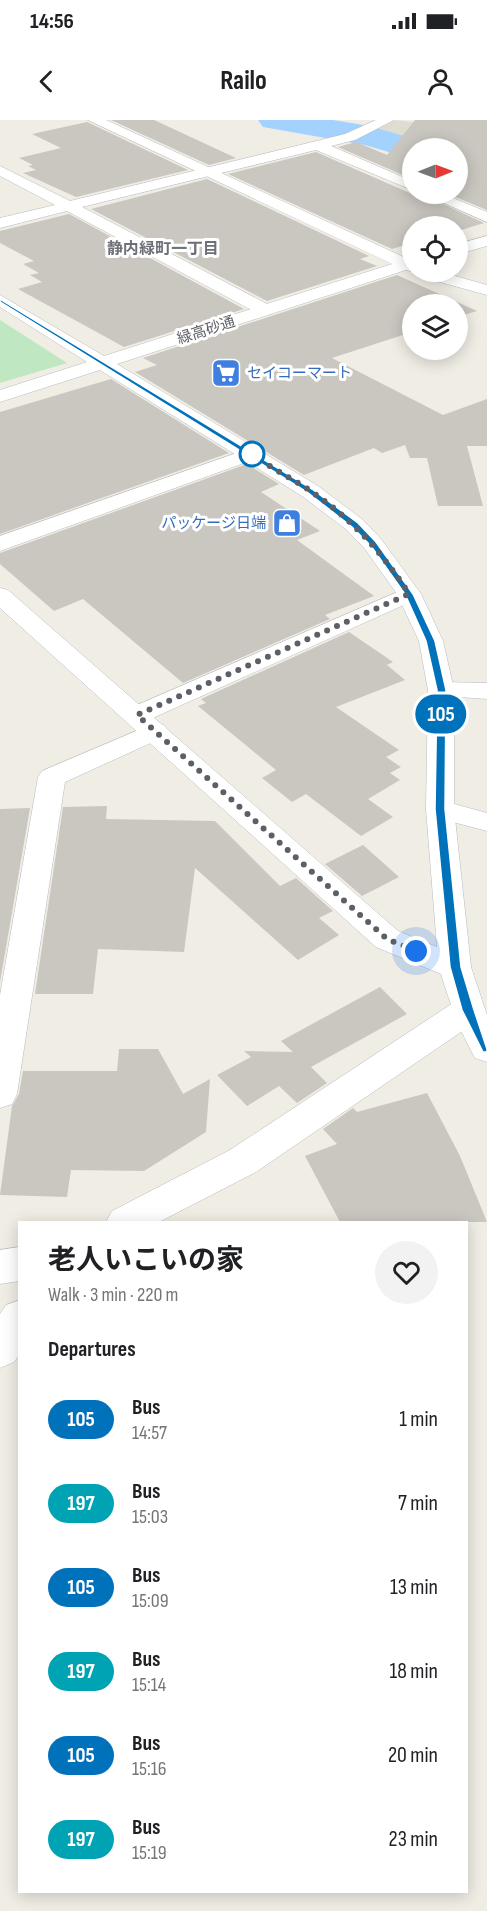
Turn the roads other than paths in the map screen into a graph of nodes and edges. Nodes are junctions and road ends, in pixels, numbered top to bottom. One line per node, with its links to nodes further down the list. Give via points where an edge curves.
1 (95, 120): 5 (street)
2 (387, 120): 3 (street, via 350,137)
3 (317, 145): 5 (street); 6 (street)
4 (0, 170): 8 (street)
5 (207, 172): 8 (street); 13 (street)
6 (402, 182)
7 (455, 204): 9 (street)
8 (68, 206): 10 (street); 18 (street)
9 (487, 217)
10 (0, 223)
11 (487, 241): 12 (street)
12 (468, 246)
13 (402, 261)
14 (402, 270): 18 (street, 緑高砂通)
15 (463, 282): 16 (street)
16 (487, 290)
17 (0, 300): 19 (street)
18 (265, 310): 19 (street, 緑高砂通)
19 (104, 364): 20 (street, 緑高砂通); 21 (street)
20 (0, 396)
21 (251, 453): 22 (street); 23 (street, via 310,490 355,525)
22 (0, 544)
23 (409, 594): 25 (street, via 431,641); 27 (street)
24 (0, 595): 27 (street)
25 (441, 690): 26 (street); 28 (street)
26 (487, 691)
27 (146, 723): 30 (street, via 387,939); 33 (street, via 52,777)
28 (440, 809): 29 (street); 30 (street)
29 (487, 822)
30 (455, 967): 31 (street)
31 (468, 1010): 32 (street); 34 (street, via 243,1161)
32 (487, 1049)
33 (0, 1094)
34 (127, 1221)
35 (18, 1264): 36 (street)
36 (0, 1267)
37 (18, 1321): 38 (street)
38 (0, 1349)

